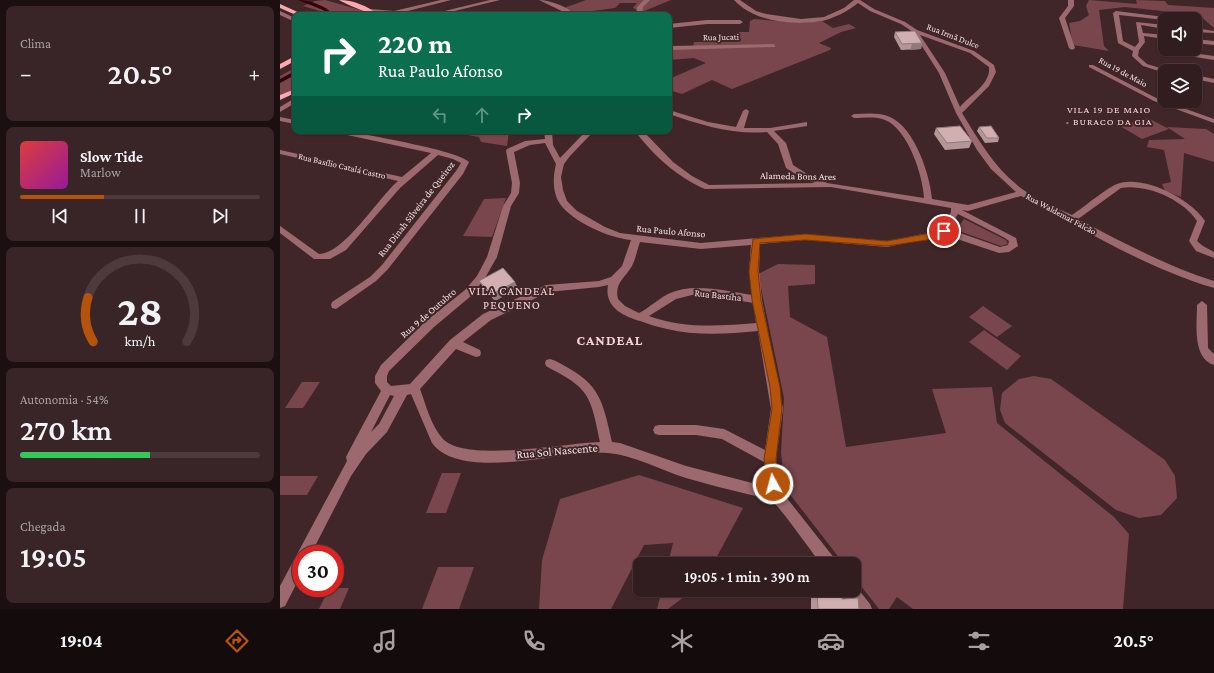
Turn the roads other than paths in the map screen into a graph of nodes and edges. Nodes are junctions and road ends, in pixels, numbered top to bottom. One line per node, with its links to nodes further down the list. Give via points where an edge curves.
1 (342, 0): 11 (main road)
2 (448, 0): 12 (street)
3 (497, 0): 13 (street)
4 (541, 0): 14 (street)
5 (647, 0): 15 (street)
6 (737, 0): 8 (street, via 757,12 802,20 827,17)
7 (1071, 0): 31 (street, via 1071,6 1062,18)
8 (856, 1): 22 (street, Rua Waldemar Falcão)
9 (280, 6): 10 (main road)
10 (293, 12)
11 (371, 12)
12 (402, 12)
13 (444, 12)
14 (570, 12)
15 (639, 12)
16 (280, 13): 18 (street)
17 (1158, 18): 32 (street, via 1116,13 1120,42)
18 (292, 19)
19 (740, 22): 21 (street)
20 (1158, 25): 25 (street, via 1138,23)
21 (672, 26)
22 (915, 31): 47 (street, Rua Waldemar Falcão, via 942,73); 47 (street, Rua Irmã Dulce, via 972,52 992,66 993,73 989,80 962,107)
23 (1202, 31): 24 (street)
24 (1212, 32)
25 (1141, 34): 26 (street); 32 (street, via 1142,44)
26 (1158, 37)
27 (1202, 43): 28 (street)
28 (1214, 43)
29 (773, 46): 30 (street, Rua Jucati)
30 (672, 48)
31 (1072, 48)
32 (1136, 50): 38 (street, via 1137,60)
33 (1200, 56): 34 (street)
34 (1214, 58)
35 (292, 60): 37 (main road)
36 (1091, 66): 50 (street, Rua 19 de Maio, via 1152,98)
37 (280, 67)
38 (1158, 69)
39 (1202, 78): 40 (street)
40 (1214, 81)
41 (292, 92): 42 (main road)
42 (280, 98)
43 (292, 102): 44 (street)
44 (280, 110)
45 (746, 111): 53 (street)
46 (672, 113): 53 (street)
47 (959, 114): 65 (street, Rua Waldemar Falcão, via 994,167)
48 (854, 116): 66 (street, via 878,117 898,124 908,138 928,186)
49 (280, 119): 51 (street)
50 (1214, 120)
51 (292, 121)
52 (804, 124): 54 (street)
53 (739, 130): 54 (street)
54 (769, 130): 64 (street, via 782,143 789,166 806,177)
55 (352, 134): 61 (street, Rua Dinah Silveira de Queiroz)
56 (548, 134): 59 (street)
57 (587, 134): 62 (street)
58 (642, 134): 64 (street, Alameda Bons Ares, via 654,148 699,184)
59 (547, 140): 62 (street, via 549,148); 85 (street, Rua 9 de Outubro, via 528,142 510,151 516,183 492,257 468,293 421,332 385,368 381,383)
60 (280, 152): 63 (street, Rua Basílio Catalá Castro)
61 (438, 152): 63 (street, Rua Basílio Catalá Castro); 77 (street, Rua Dinah Silveira de Queiroz, via 465,162 460,172 385,267 373,279)
62 (560, 164): 71 (street, Rua Paulo Afonso, via 558,183 561,197 568,207 607,231)
63 (403, 180): 69 (street, Rua Basílio Catalá Castro, via 342,248 333,254 317,256)
64 (831, 185): 66 (street, Alameda Bons Ares)
65 (1022, 193): 67 (street, Alameda Bons Ares, via 971,207); 68 (street, Rua Waldemar Falcão)
66 (928, 201): 67 (street, Alameda Bons Ares)
67 (956, 208): 70 (street); 70 (street, via 1008,236 1013,240 1013,246 999,250)
68 (1071, 220): 73 (street, via 1119,186 1146,187 1169,195 1195,211 1202,221 1193,241 1202,251); 75 (street, Rua Waldemar Falcão, via 1167,268)
69 (280, 229)
70 (944, 231): 72 (street, Rua Paulo Afonso, via 927,237 887,244 805,237)
71 (636, 239): 72 (street, Rua Paulo Afonso, via 691,246); 74 (street, via 627,266 621,276)
72 (756, 241): 76 (street)
73 (1214, 255)
74 (614, 280): 79 (street, via 614,300 619,307); 81 (street, via 538,291 487,317)
75 (1214, 285)
76 (756, 300): 79 (street, Rua Bastíha, via 697,292 683,293); 80 (street)
77 (336, 305)
78 (1202, 305): 83 (street, via 1203,349)
79 (638, 317): 80 (street, via 675,327 710,330)
80 (761, 327): 89 (street, via 775,387 777,409)
81 (454, 343): 82 (street); 86 (street)
82 (476, 353)
83 (1214, 361)
84 (550, 363): 88 (street, via 588,389)
85 (387, 390): 86 (street); 90 (street, via 355,449)
86 (408, 390): 88 (street, Rua Sol Nascente, via 440,444 461,455 528,454); 90 (street, via 384,428 362,450)
87 (659, 430): 89 (street, via 696,430 724,434)
88 (607, 447): 91 (street, Rua Sol Nascente, via 620,449 686,472)
89 (770, 459): 91 (street)
90 (347, 472): 92 (street)
91 (776, 495): 93 (street)
92 (309, 545)
93 (825, 557)
94 (292, 578): 96 (street)
95 (856, 597): 97 (street)
96 (280, 601)
97 (865, 609)

